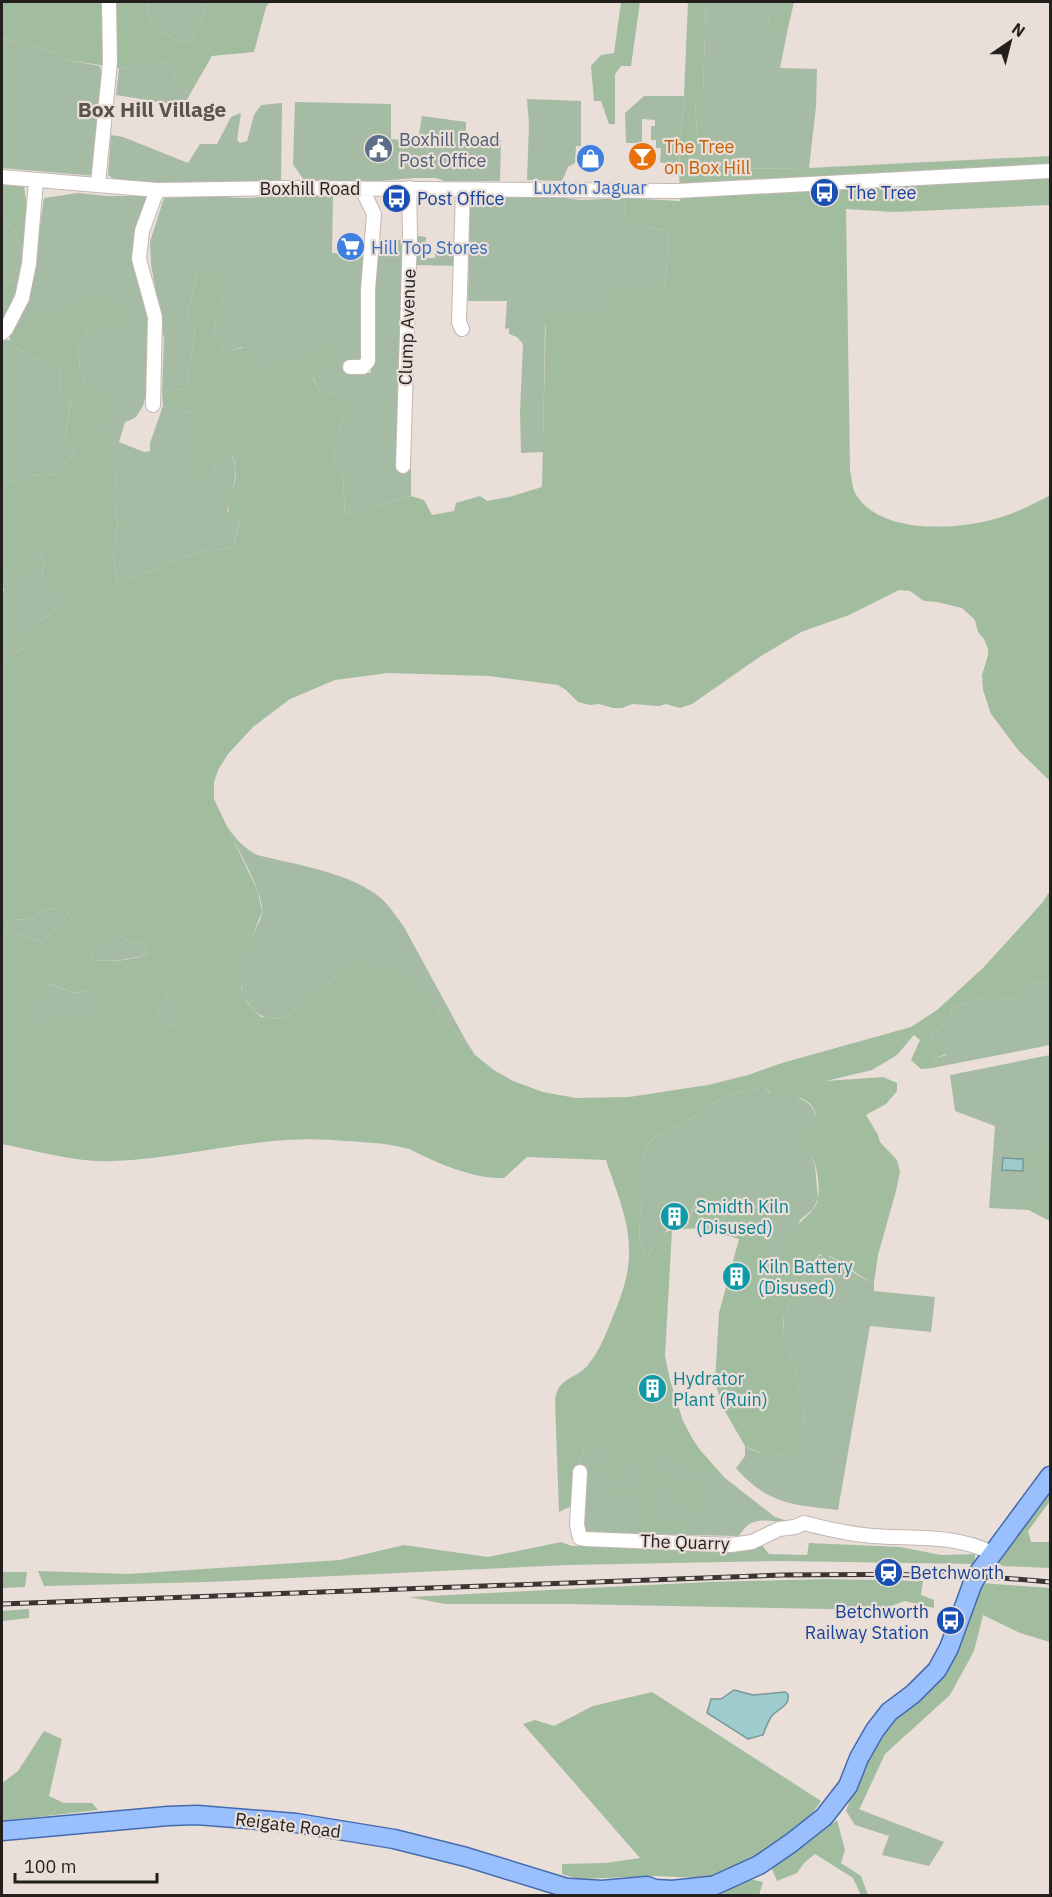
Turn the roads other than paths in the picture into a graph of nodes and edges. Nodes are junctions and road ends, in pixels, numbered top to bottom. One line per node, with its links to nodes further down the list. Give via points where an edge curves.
1 (109, 2): 5 (street, via 110,62)
2 (1050, 171): 9 (street, Boxhill Road, via 677,191)
3 (2, 177): 4 (street, Boxhill Road)
4 (36, 181): 5 (street, Boxhill Road); 11 (street, via 22,298)
5 (98, 184): 8 (street, Boxhill Road)
6 (409, 188): 7 (street, Boxhill Road); 9 (street, Boxhill Road); 14 (street, Clump Avenue)
7 (362, 189): 8 (street, Boxhill Road); 12 (street, via 374,214 368,361 363,367)
8 (157, 190): 13 (street, via 142,231 139,259 155,317)
9 (463, 190): 10 (street, via 459,322)
10 (462, 329)
11 (2, 333)
12 (350, 367)
13 (153, 405)
14 (403, 465)
15 (580, 1472): 17 (street, The Quarry, via 577,1525 580,1538 585,1539 731,1545 752,1542 804,1523 848,1533 976,1545)
16 (1050, 1476): 17 (main road)
17 (992, 1553): 19 (main road, via 972,1585 937,1670 875,1730 848,1786 824,1817 759,1865)
18 (2, 1831): 20 (main road, Reigate Road, via 197,1815 296,1823 393,1839 466,1857)
19 (712, 1886): 22 (main road, Reigate Road); 23 (main road)
20 (574, 1892): 21 (main road, Reigate Road)
21 (626, 1892): 22 (main road, Reigate Road, via 647,1886)
22 (659, 1892)
23 (696, 1896)

